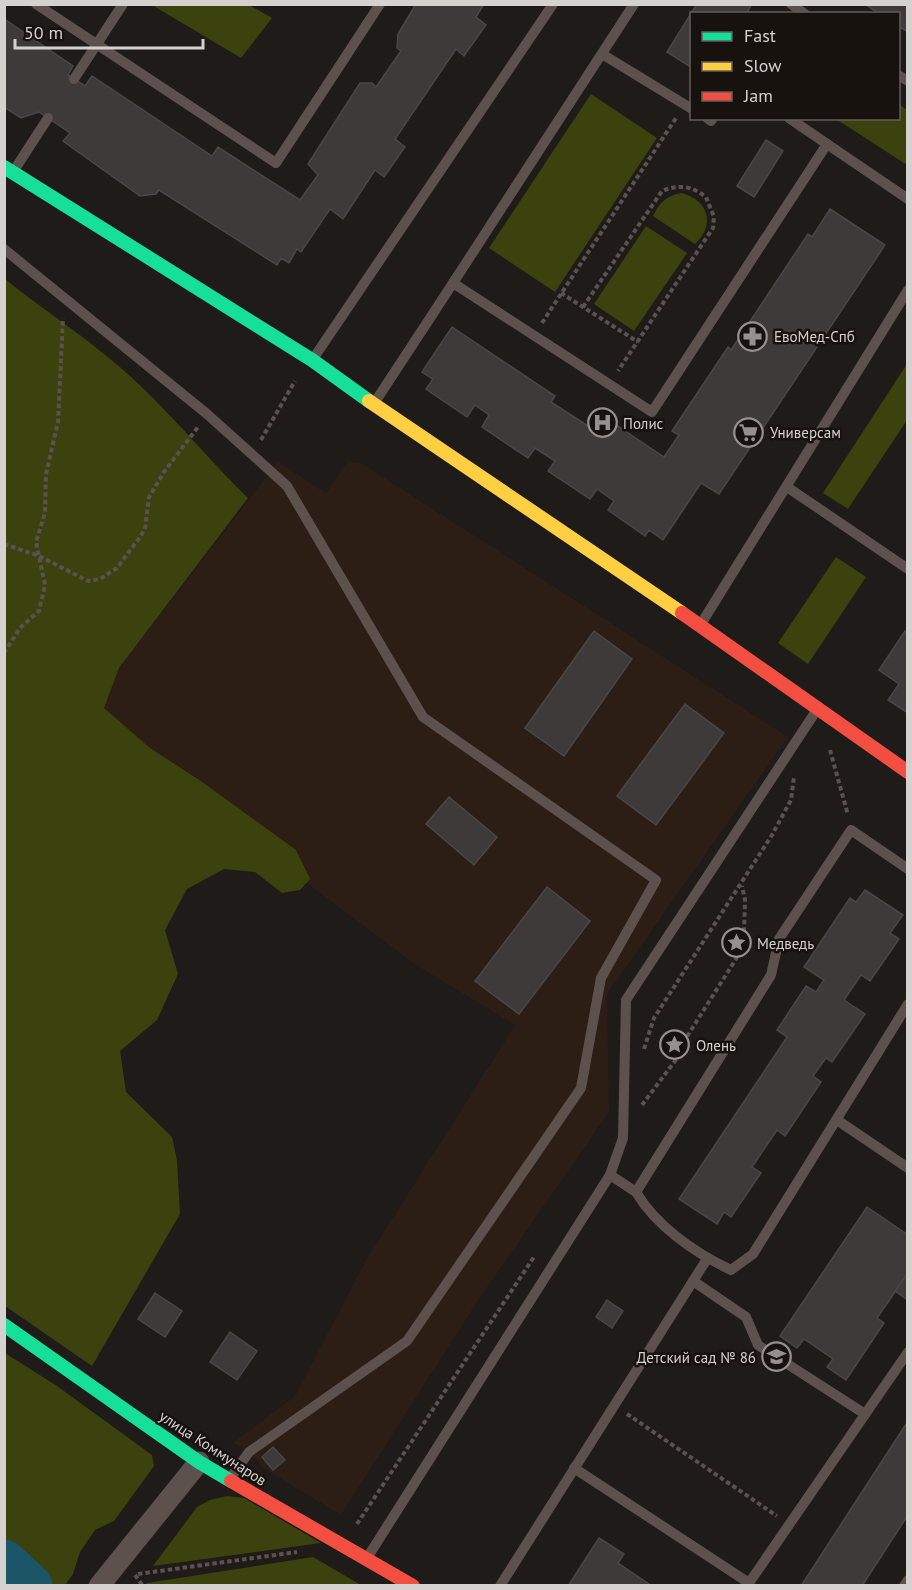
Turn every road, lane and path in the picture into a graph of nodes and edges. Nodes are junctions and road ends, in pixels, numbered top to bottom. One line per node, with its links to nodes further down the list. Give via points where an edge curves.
1 (36, 4): 6 (lane)
2 (123, 4): 6 (lane)
3 (380, 4): 6 (lane, via 276,163)
4 (553, 4): 23 (lane)
5 (629, 6): 7 (lane)
6 (98, 44): 8 (lane)
7 (602, 54): 9 (lane); 16 (lane)
8 (74, 79)
9 (688, 107): 18 (path)
10 (48, 118): 13 (lane)
11 (792, 120): 12 (lane)
12 (828, 144): 14 (lane); 24 (lane, via 652,412)
13 (9, 169): 23 (street)
14 (908, 199)
15 (4, 249): 19 (lane)
16 (453, 283): 21 (lane); 25 (lane)
17 (908, 290): 28 (lane)
18 (561, 293): 20 (path); 21 (path)
19 (64, 296): 26 (lane); 30 (path, via 58,422 46,474 45,513 36,542)
20 (583, 307): 22 (path); 22 (path, via 662,191 673,186 697,190 712,206 713,228)
21 (534, 335): 24 (lane)
22 (638, 342): 24 (path)
23 (312, 360): 25 (street); 27 (path, via 278,407)
24 (610, 384)
25 (374, 405): 32 (street)
26 (207, 414): 27 (lane); 30 (path, via 149,497 145,529 117,568 100,579 88,580)
27 (252, 454): 59 (lane, via 287,486 423,717 656,880 601,978 581,1088 407,1341 249,1452)
28 (787, 487): 31 (lane); 32 (lane)
29 (4, 544): 30 (path)
30 (39, 556): 33 (path, via 45,585 39,611 20,628)
31 (908, 569)
32 (700, 625): 34 (street)
33 (4, 653)
34 (818, 708): 36 (lane); 37 (street)
35 (829, 748): 38 (path)
36 (787, 757): 40 (path, via 795,771 791,800); 46 (lane, via 626,1000)
37 (908, 772)
38 (851, 831): 39 (lane); 49 (lane, via 779,939 771,975)
39 (908, 868)
40 (741, 885): 42 (path, via 654,1018); 44 (path, via 745,900 744,935 736,960 675,1061)
41 (908, 1004): 45 (lane)
42 (643, 1052)
43 (642, 1095): 44 (path)
44 (642, 1105): 46 (path)
45 (837, 1120): 47 (lane); 51 (lane, via 753,1254 731,1270)
46 (624, 1138): 48 (lane)
47 (908, 1168)
48 (610, 1175): 49 (lane); 63 (lane)
49 (636, 1192): 51 (lane, via 647,1212)
50 (538, 1251): 61 (path)
51 (707, 1259): 52 (lane)
52 (693, 1281): 55 (lane); 56 (lane, via 746,1317 758,1345)
53 (4, 1325): 57 (street, улица Коммунаров)
54 (908, 1353): 56 (lane)
55 (614, 1405): 58 (lane); 60 (path)
56 (865, 1414): 60 (lane)
57 (199, 1462): 59 (street, улица Коммунаров); 65 (street)
58 (574, 1468): 60 (lane, via 749,1583); 68 (lane)
59 (230, 1480): 61 (street, улица Коммунаров)
60 (789, 1524)
61 (343, 1545): 63 (street, улица Коммунаров)
62 (307, 1550): 66 (path, via 134,1575)
63 (367, 1559): 67 (street, улица Коммунаров)
64 (908, 1580): 69 (lane)
65 (99, 1586)
66 (143, 1586)
67 (413, 1586)
68 (500, 1586)
69 (904, 1586)

